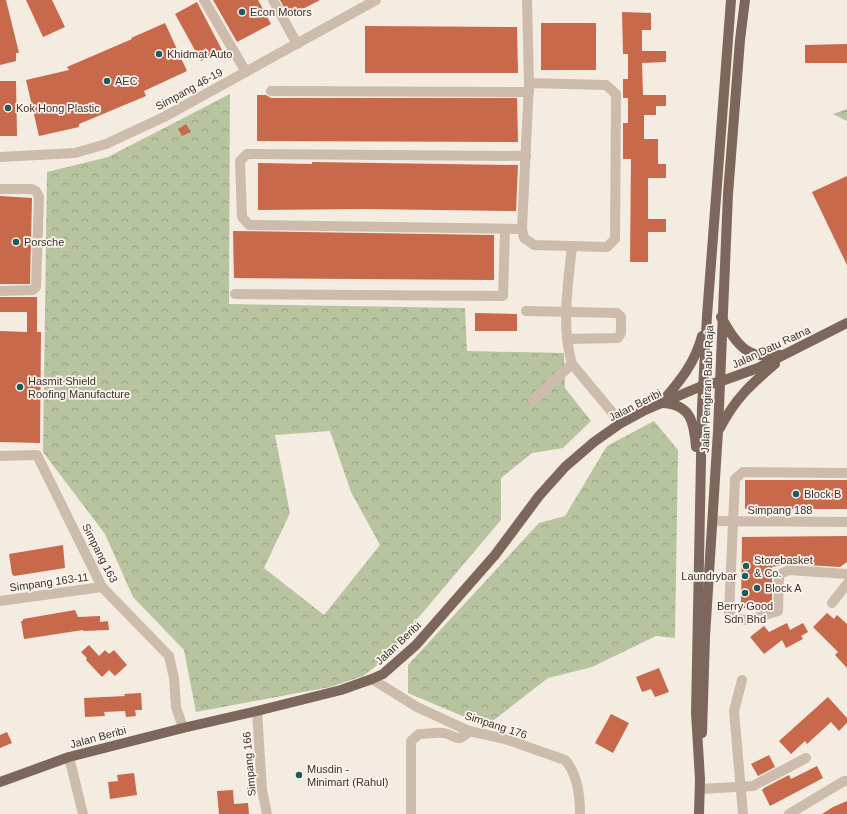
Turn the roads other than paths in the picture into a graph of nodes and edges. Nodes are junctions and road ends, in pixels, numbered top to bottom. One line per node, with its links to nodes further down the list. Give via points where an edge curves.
1 (204, 0): 8 (street)
2 (273, 0): 7 (street)
3 (374, 0): 7 (street, Simpang 46-19)
4 (527, 0): 9 (street)
5 (732, 0): 21 (main road, Jalan Pengiran Babu Raja)
6 (745, 0): 22 (main road, Jalan Pengiran Babu Raja, via 728,194)
7 (297, 44): 8 (street, Simpang 46-19)
8 (246, 72): 12 (street, Simpang 46-19, via 164,117 106,144 75,153)
9 (529, 87): 10 (street); 11 (street); 16 (street, via 606,85 616,94 615,239 607,247)
10 (271, 91)
11 (526, 156): 14 (street, via 248,154 240,161 242,217 249,225); 15 (street)
12 (0, 157)
13 (0, 189): 17 (street, via 32,189 39,197 36,287 33,290)
14 (506, 229): 15 (street); 18 (street, via 503,296)
15 (522, 229): 16 (street, via 524,238 534,245)
16 (572, 246): 20 (street)
17 (0, 291)
18 (235, 294)
19 (526, 311): 20 (street)
20 (565, 312): 24 (street); 24 (street, via 617,313 621,317 621,333 618,338)
21 (707, 316): 28 (main road, Jalan Pengiran Babu Raja); 30 (main road, via 693,362)
22 (722, 317): 25 (main road, via 734,339 744,349 760,356); 27 (main road, Jalan Pengiran Babu Raja)
23 (847, 324): 25 (main road, Jalan Datu Ratna)
24 (568, 339): 26 (street)
25 (788, 354): 27 (main road, Jalan Datu Ratna); 32 (main road, via 742,393 733,403)
26 (572, 364): 29 (street); 31 (street)
27 (719, 382): 28 (main road, Jalan Datu Ratna); 32 (main road, Jalan Pengiran Babu Raja)
28 (704, 386): 30 (main road, Jalan Beribi); 35 (main road, Jalan Pengiran Babu Raja)
29 (533, 400)
30 (661, 403): 31 (main road, Jalan Beribi); 35 (main road, via 677,406 685,411 694,424)
31 (621, 423): 44 (main road, Jalan Beribi, via 565,467 539,496 494,555 416,645 383,674)
32 (718, 431): 36 (main road, Jalan Pengiran Babu Raja)
33 (0, 456): 41 (street, Simpang 163, via 37,455)
34 (847, 473): 37 (street, via 743,472 735,479)
35 (701, 488): 53 (main road, Jalan Pengiran Babu Raja, via 696,712)
36 (713, 521): 37 (street, Simpang 188); 53 (main road, Jalan Pengiran Babu Raja, via 705,637)
37 (733, 522): 38 (street, Simpang 188); 39 (street, via 729,613 735,619 748,620 778,611 779,576 789,570)
38 (847, 522)
39 (847, 574)
40 (847, 584): 43 (street)
41 (102, 587): 42 (street, Simpang 163-11); 47 (street, Simpang 163, via 169,656 176,707)
42 (0, 601)
43 (832, 603)
44 (372, 679): 46 (main road, Jalan Beribi, via 341,690); 48 (street, Simpang 176, via 417,707)
45 (742, 680): 54 (street, via 734,711)
46 (257, 711): 47 (main road, Jalan Beribi); 56 (street, Simpang 166, via 262,790)
47 (182, 728): 49 (main road, Jalan Beribi)
48 (469, 731): 57 (street, via 463,737 455,739 444,733 419,734 411,741); 58 (street, Simpang 176, via 505,739 565,760 570,766 580,796)
49 (69, 757): 52 (main road, Jalan Beribi); 55 (street)
50 (806, 758): 54 (street, via 753,786)
51 (847, 781): 61 (street)
52 (0, 782)
53 (700, 784): 54 (street); 59 (main road, Jalan Pengiran Babu Raja)
54 (741, 788): 60 (street)
55 (83, 814)
56 (267, 814)
57 (411, 814)
58 (580, 814)
59 (699, 814)
60 (743, 814)
61 (789, 814)

